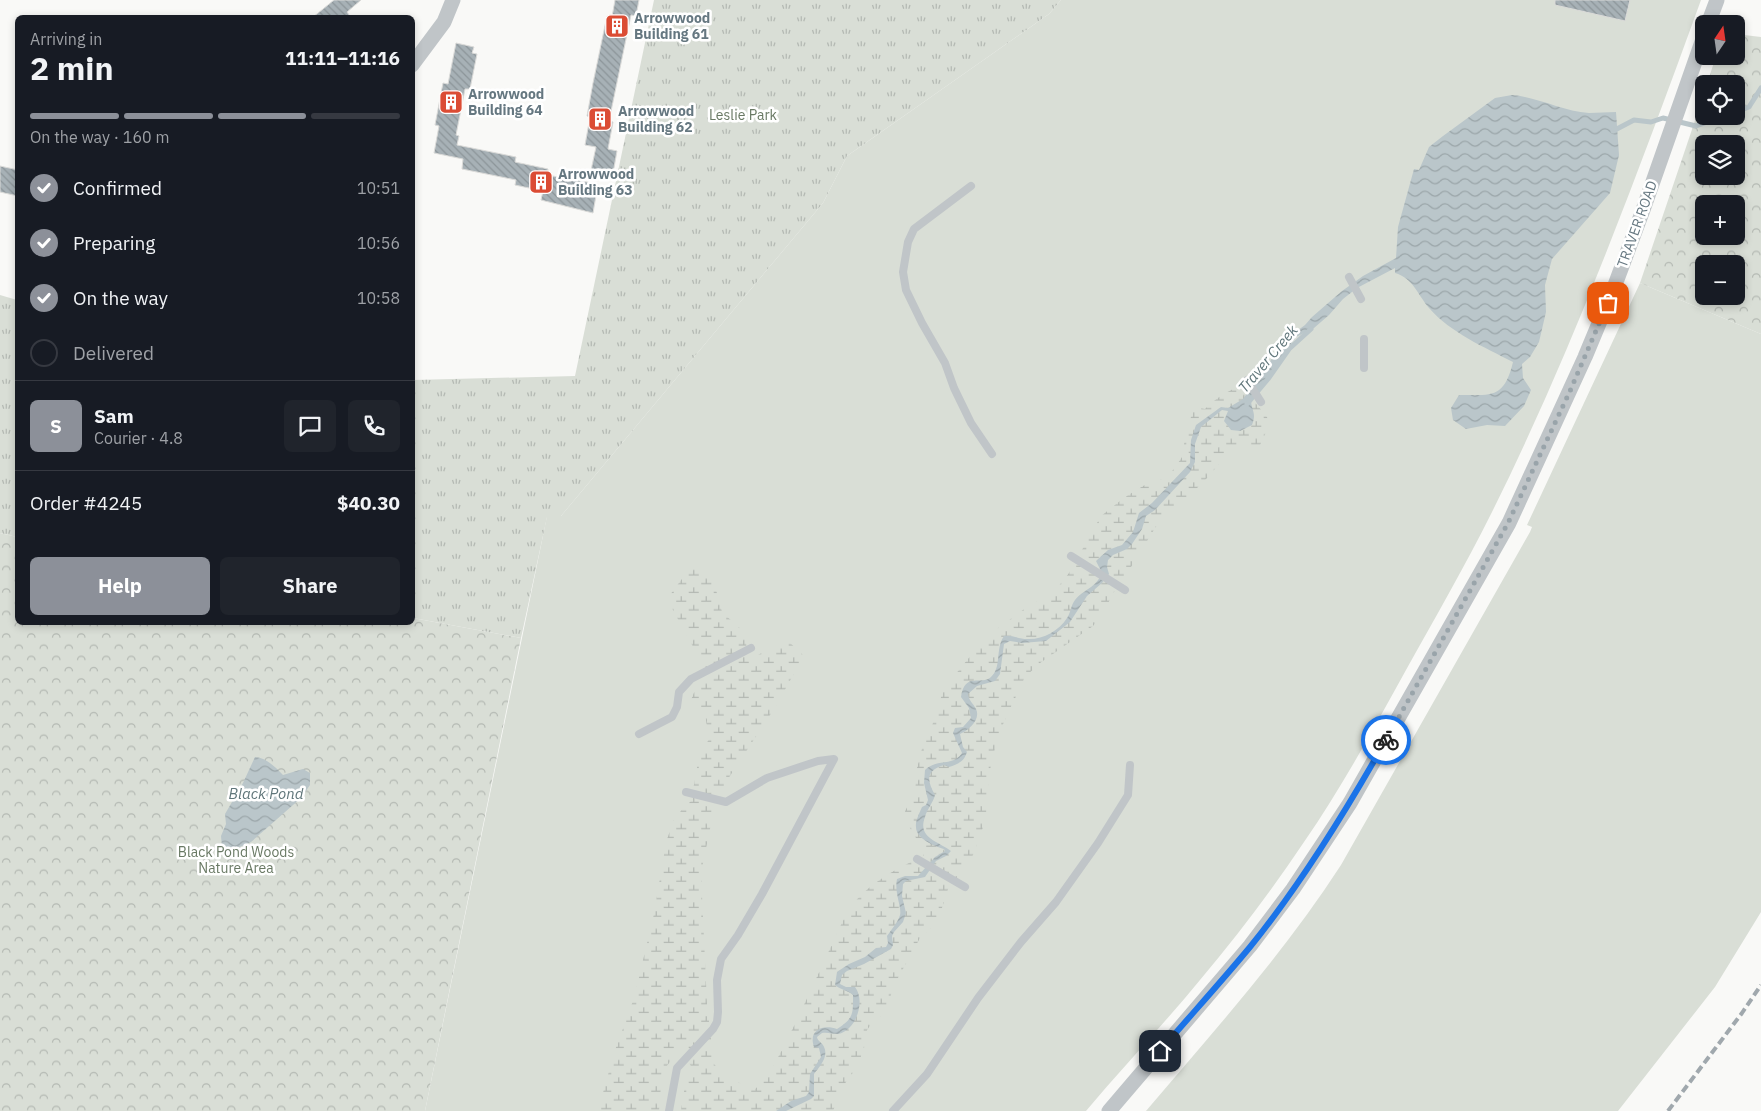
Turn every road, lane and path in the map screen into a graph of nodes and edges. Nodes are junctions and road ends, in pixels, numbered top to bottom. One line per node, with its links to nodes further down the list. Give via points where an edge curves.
1 (454, 0): 4 (street, via 444,22)
2 (1717, 0): 3 (street)
3 (1711, 15)
4 (415, 61)
5 (1695, 62): 24 (street, TRAVER ROAD, via 1586,357 1508,523 1350,803 1293,889 1250,946)
6 (970, 186): 13 (lane, via 914,229 908,242 903,272 906,290 922,323 946,364 971,423)
7 (1349, 277): 8 (lane)
8 (1361, 299)
9 (1364, 339): 10 (lane)
10 (1364, 368)
11 (1247, 380): 12 (lane)
12 (1260, 402)
13 (992, 454)
14 (1071, 556): 15 (lane)
15 (1125, 590)
16 (751, 648): 17 (lane, via 690,679 680,692 672,717)
17 (639, 734)
18 (1130, 765): 23 (lane, via 1128,795 1098,843 1056,902 978,998 927,1074)
19 (686, 792): 22 (lane, via 726,802 767,778 834,759 762,894 720,959 717,1022 677,1068)
20 (917, 859): 21 (lane)
21 (965, 887)
22 (669, 1111)
23 (893, 1111)
24 (1109, 1111)

